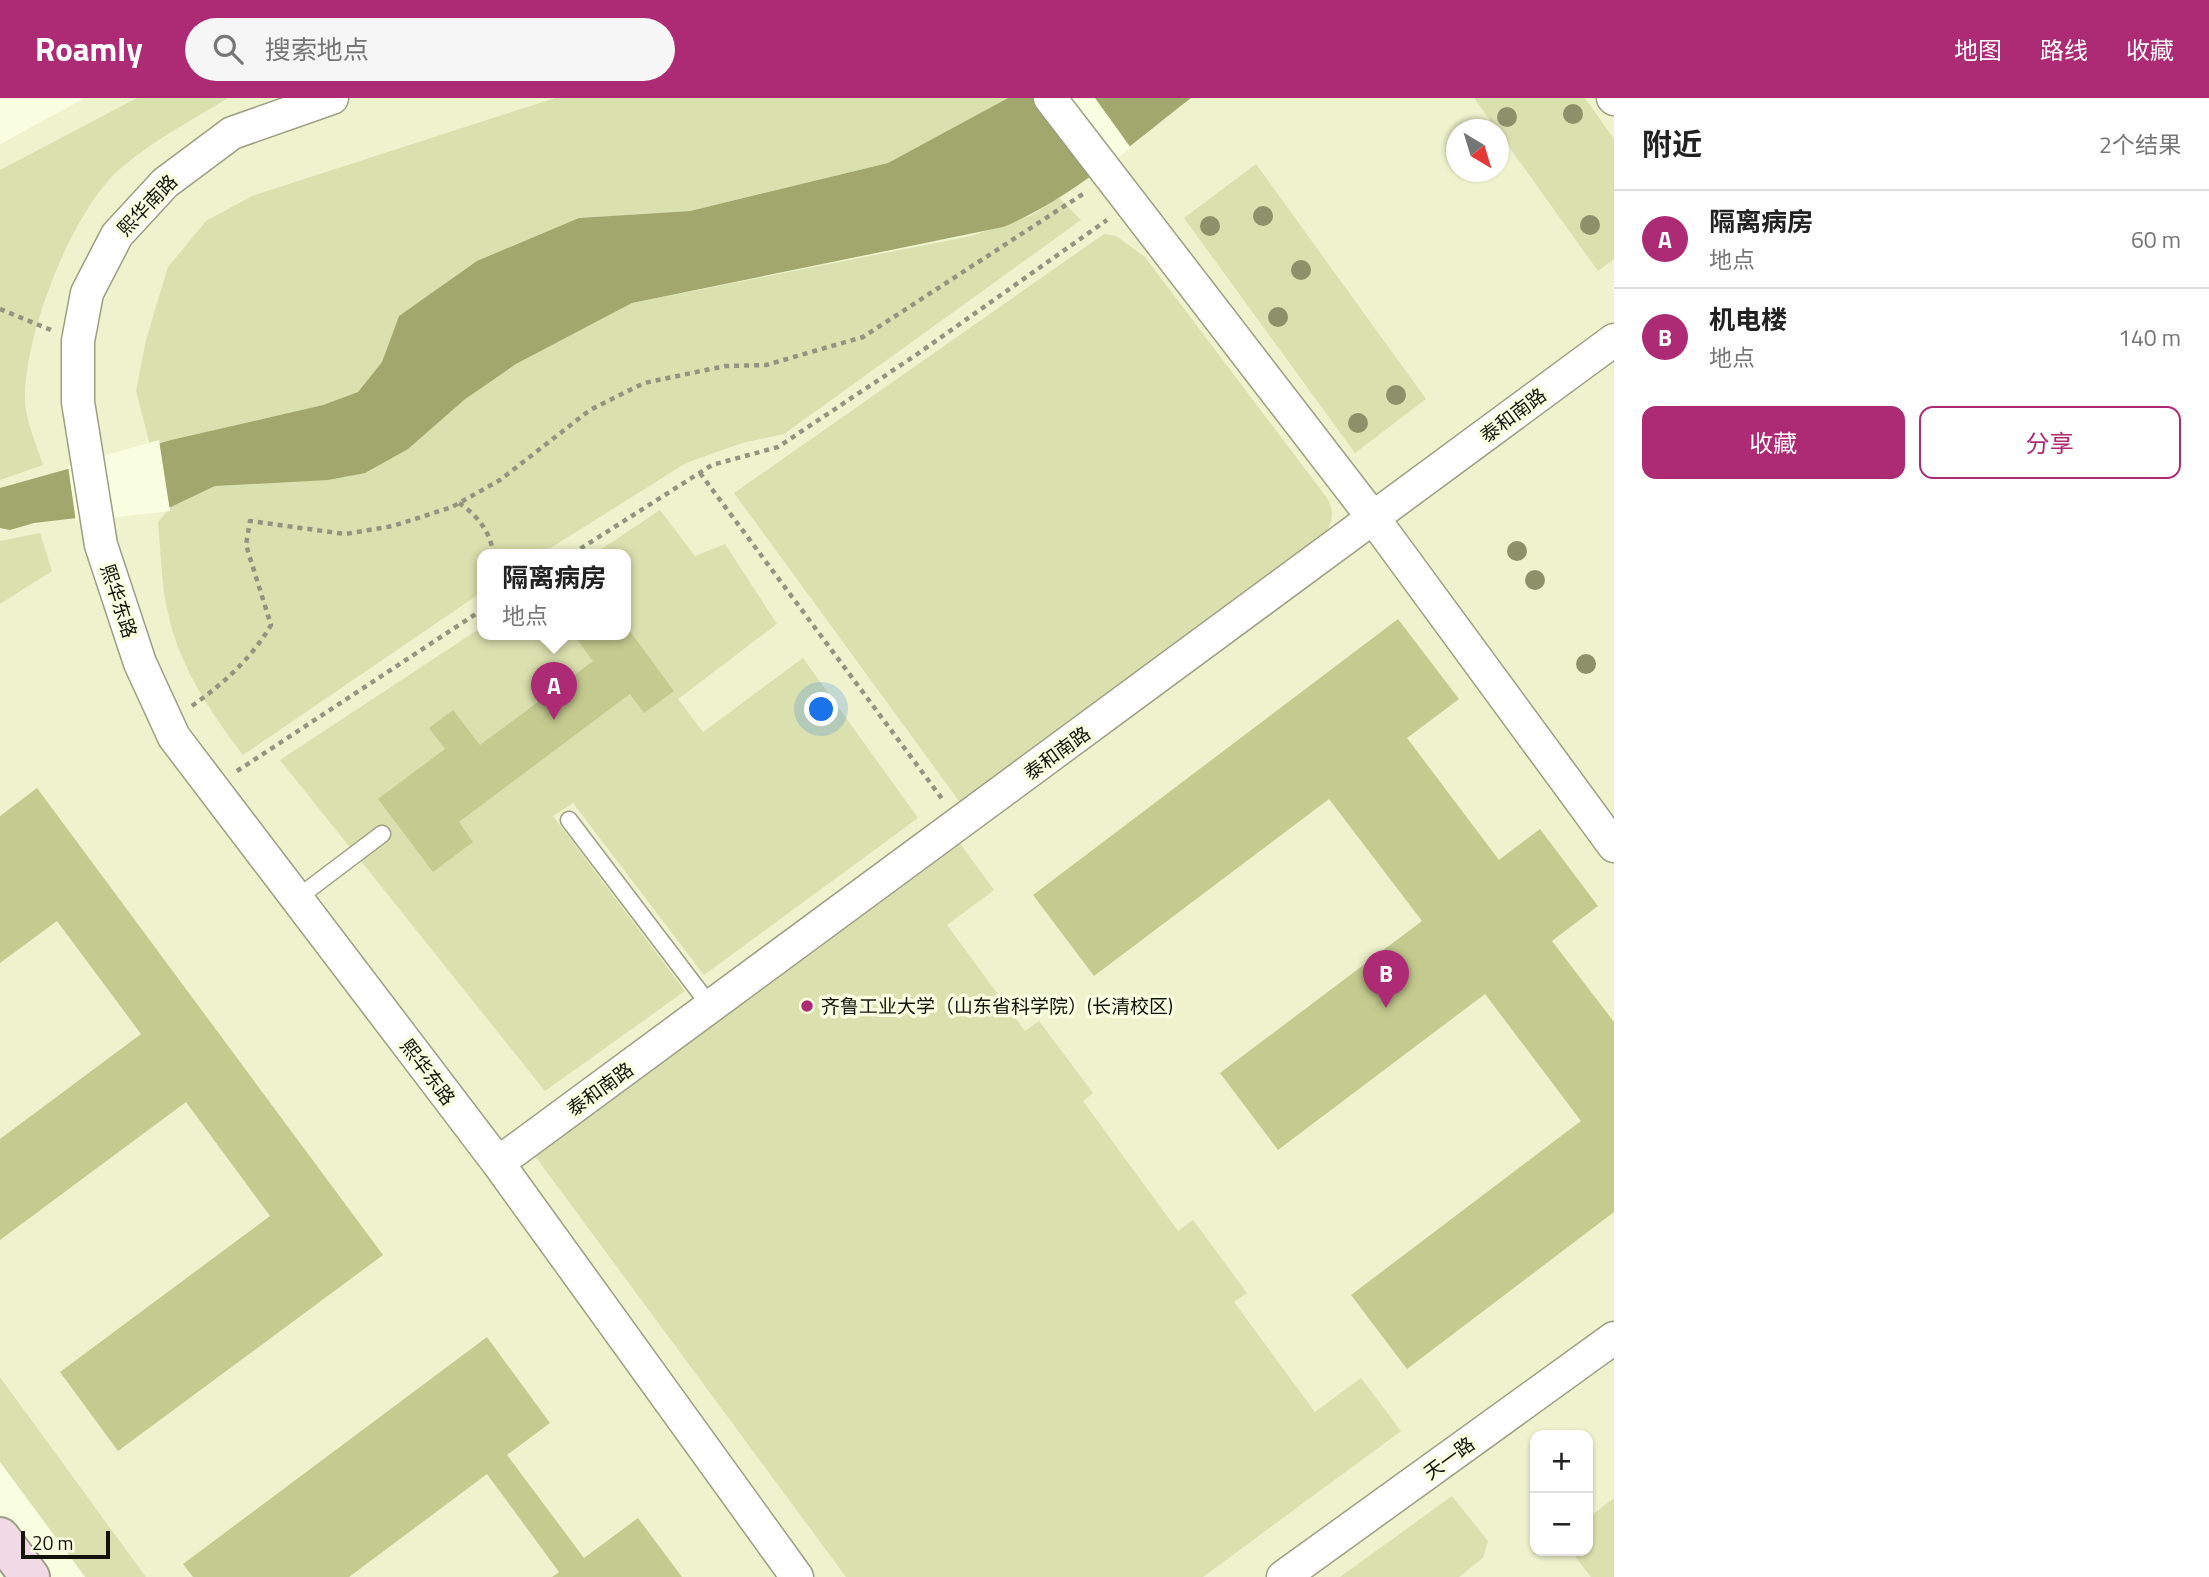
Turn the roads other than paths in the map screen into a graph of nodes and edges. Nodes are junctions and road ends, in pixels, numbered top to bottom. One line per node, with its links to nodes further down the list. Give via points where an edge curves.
1 (332, 98): 4 (street, 熙华南路, via 233,133 165,183 117,235 87,293 78,341)
2 (1050, 98): 5 (street)
3 (1614, 340): 5 (street, 泰和南路)
4 (78, 402): 9 (street, 熙华东路, via 101,545 140,663 168,724)
5 (1374, 519): 8 (street); 10 (street, 泰和南路)
6 (569, 820): 10 (lane)
7 (382, 834): 9 (lane)
8 (1614, 846)
9 (296, 899): 11 (street, 熙华东路)
10 (711, 1007): 11 (street, 泰和南路)
11 (498, 1163): 15 (street, 熙华东路)
12 (1610, 1349): 16 (street, 天一路)
13 (0, 1537): 14 (main road)
14 (30, 1577)
15 (797, 1577)
16 (1283, 1577)

